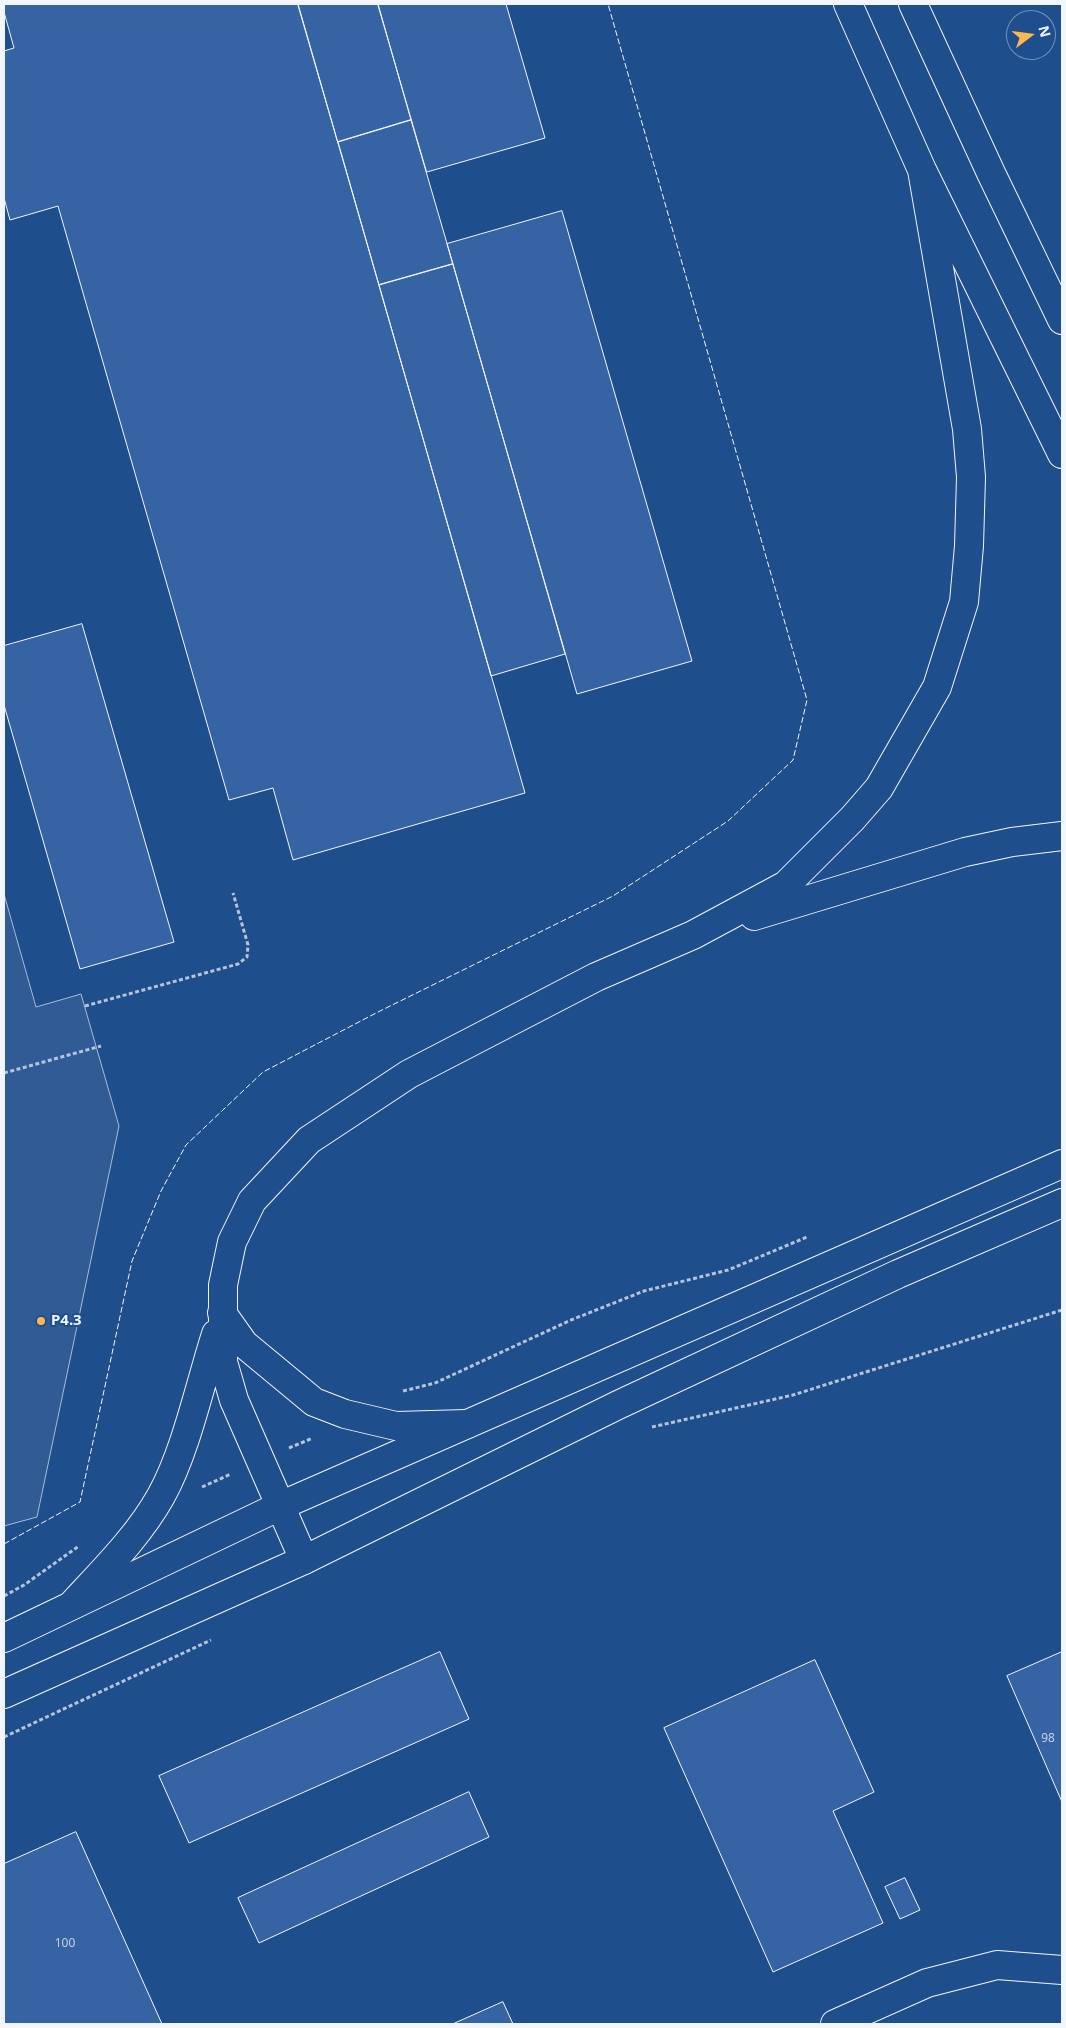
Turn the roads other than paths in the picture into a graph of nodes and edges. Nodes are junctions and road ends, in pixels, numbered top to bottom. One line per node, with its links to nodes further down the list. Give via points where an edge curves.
1 (848, 4): 3 (main road)
2 (914, 4): 4 (main road)
3 (922, 170): 5 (main road); 7 (main road, via 967,430 971,477 964,602 938,687 879,788 786,885)
4 (1062, 320)
5 (1062, 454)
6 (1062, 836): 7 (main road, via 965,852)
7 (692, 935): 10 (main road, via 596,977 435,1060 309,1140 252,1201 232,1242 223,1285)
8 (1062, 1164): 11 (main road)
9 (1062, 1203): 13 (main road, via 898,1274 627,1401)
10 (222, 1313): 11 (main road, via 244,1344 314,1402 345,1414 396,1426); 12 (main road, via 223,1362 234,1400); 14 (main road, via 175,1467 161,1497 134,1536)
11 (467, 1424): 12 (main road)
12 (280, 1506): 13 (main road); 14 (main road)
13 (304, 1560): 16 (main road)
14 (72, 1605): 15 (main road)
15 (4, 1638)
16 (4, 1694)
17 (1062, 1970): 18 (main road, via 997,1965 927,1983)
18 (835, 2024)

